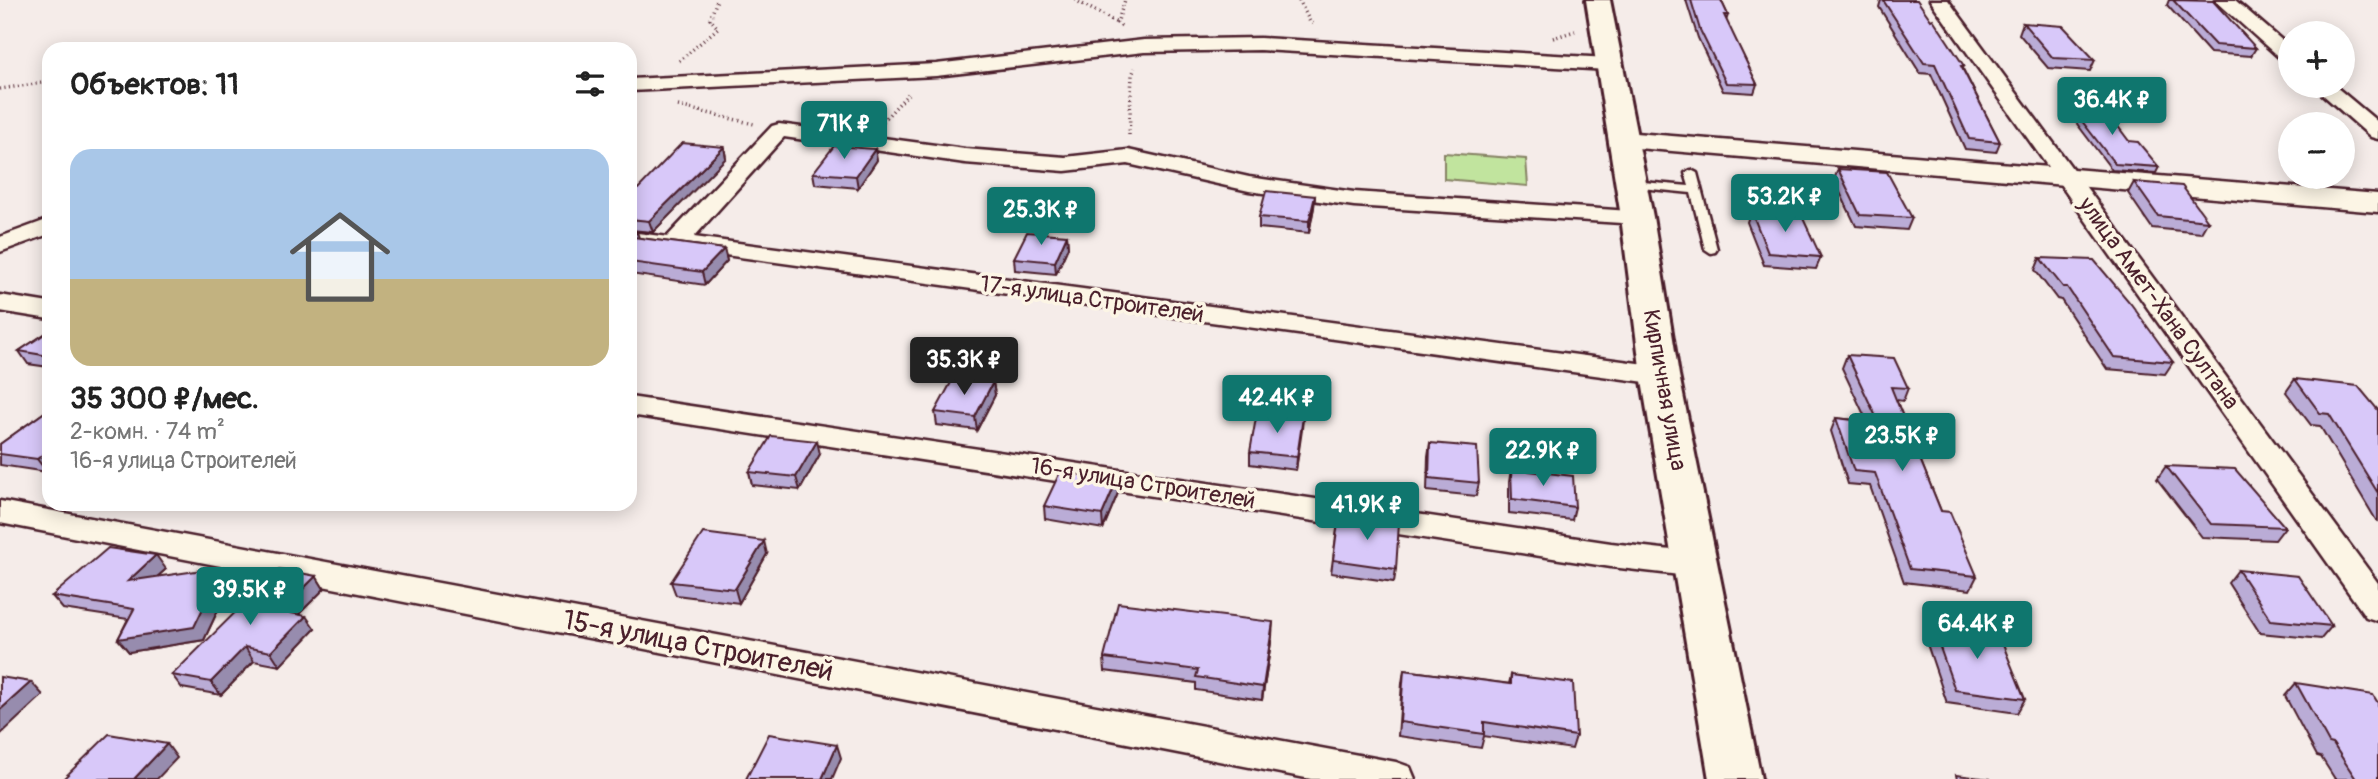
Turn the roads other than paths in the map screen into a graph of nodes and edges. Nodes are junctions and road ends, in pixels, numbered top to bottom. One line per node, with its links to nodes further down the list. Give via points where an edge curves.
1 (1598, 0): 5 (main road, Кирпичная улица)
2 (1940, 0): 11 (street, улица Амет-Хана Султана)
3 (2224, 0): 4 (street)
4 (2278, 47)
5 (1608, 64): 6 (street, via 1260,44 1144,46 936,70); 9 (main road, Кирпичная улица)
6 (637, 84)
7 (2337, 98): 8 (street)
8 (2378, 133)
9 (1623, 140): 11 (street); 13 (main road, Кирпичная улица)
10 (1692, 173): 12 (lane)
11 (2070, 178): 14 (street); 26 (street, улица Амет-Хана Султана)
12 (1696, 190): 13 (lane); 19 (lane)
13 (1634, 200): 17 (street, via 1354,199 1249,184 1128,157 1065,164 965,156 779,130); 22 (main road, Кирпичная улица)
14 (2378, 203)
15 (42, 229): 18 (street)
16 (637, 237): 17 (lane)
17 (676, 242): 22 (street, 17-я улица Строителей)
18 (0, 245)
19 (1711, 249)
20 (0, 303): 21 (street)
21 (42, 310)
22 (1660, 375): 25 (main road, Кирпичная улица)
23 (637, 407): 25 (street, 16-я улица Строителей)
24 (0, 512): 27 (street, 15-я улица Строителей)
25 (1697, 565): 28 (main road, Кирпичная улица)
26 (2378, 608)
27 (1396, 779)
28 (1735, 779)

